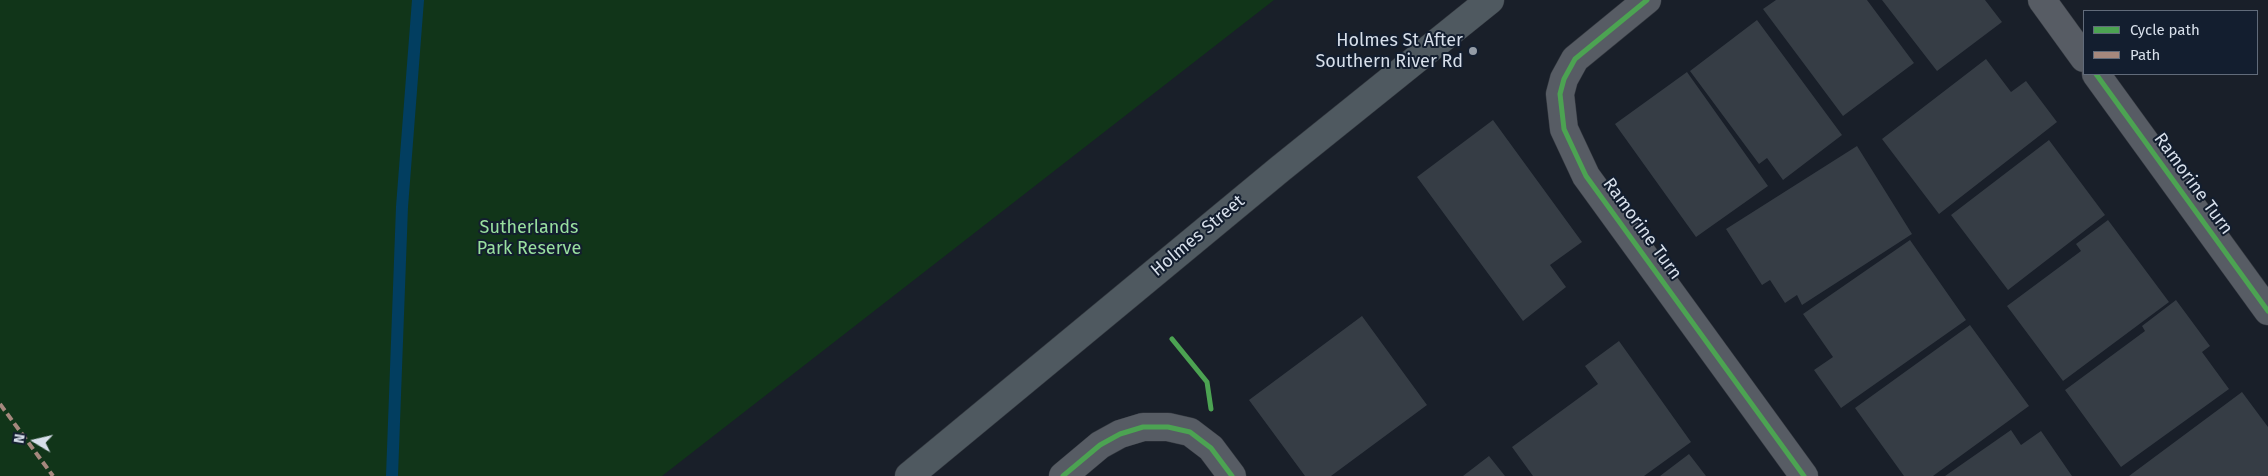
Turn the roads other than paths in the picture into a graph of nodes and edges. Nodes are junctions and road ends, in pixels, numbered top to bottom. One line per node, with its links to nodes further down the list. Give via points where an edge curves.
1 (1490, 0): 7 (main road, Holmes Street, via 1265,181)
2 (1647, 0): 10 (street, Ramorine Turn, via 1574,59 1560,94 1564,129 1586,176)
3 (2042, 0): 4 (street)
4 (2083, 57)
5 (2097, 75): 6 (street, Ramorine Turn)
6 (2268, 311)
7 (909, 476)
8 (1062, 476): 9 (street, via 1100,445 1143,427 1190,432 1211,448)
9 (1232, 476)
10 (1804, 476)

